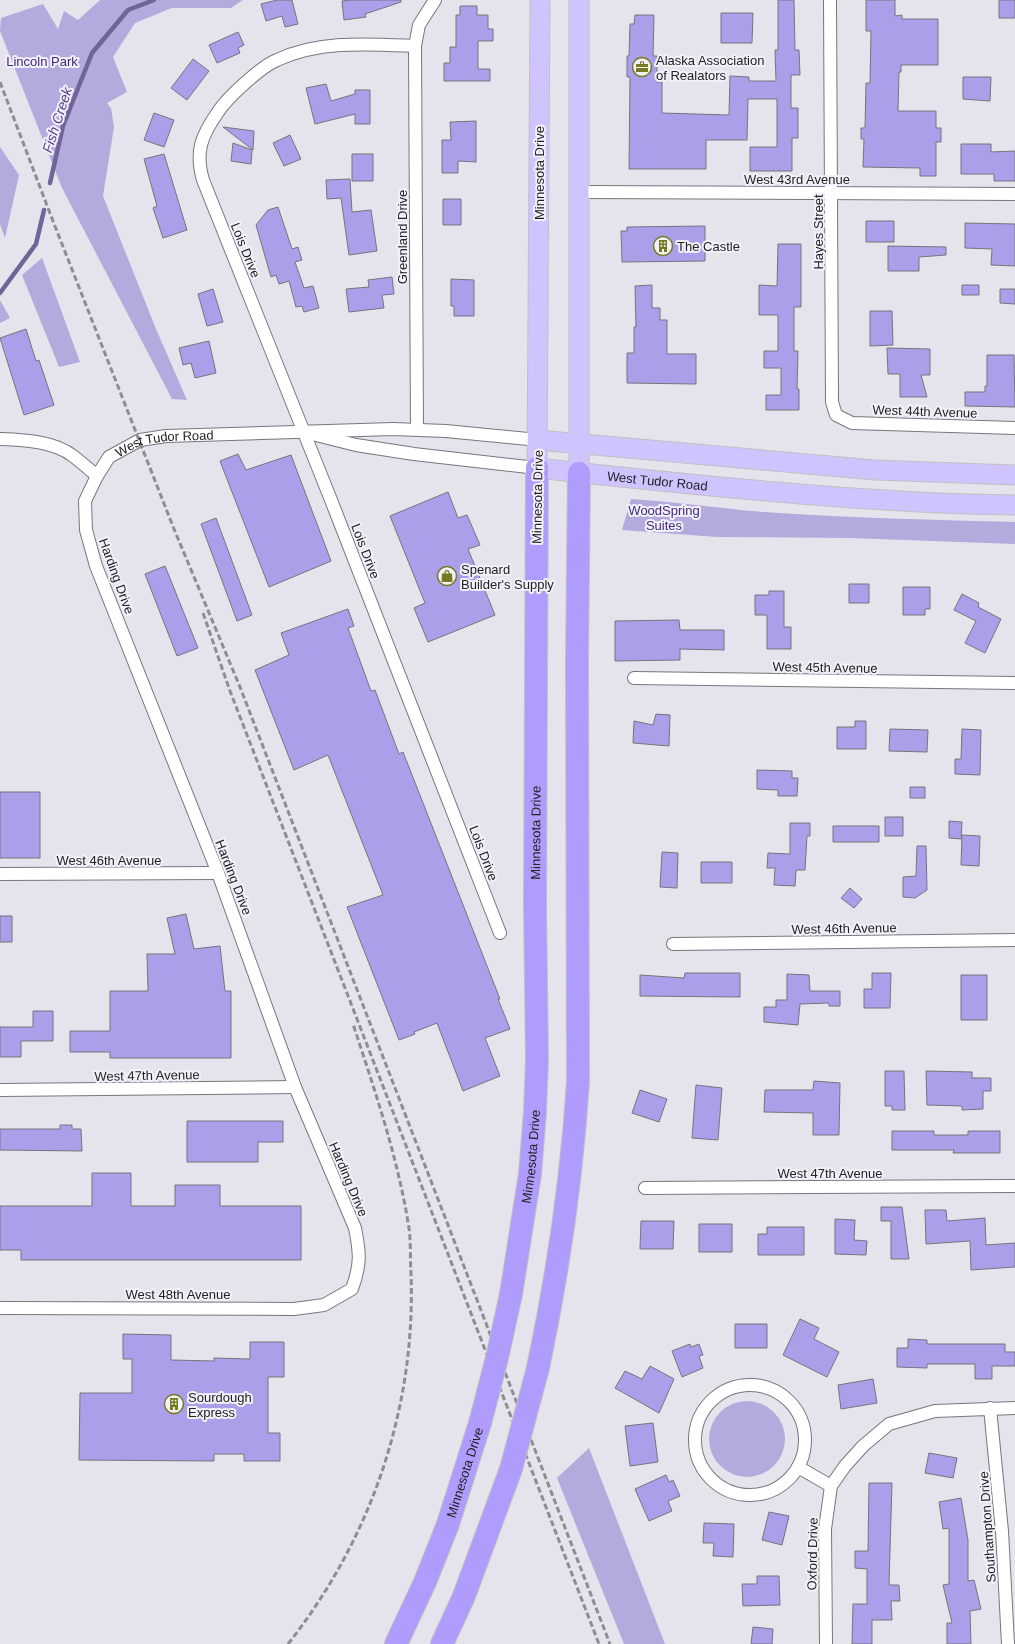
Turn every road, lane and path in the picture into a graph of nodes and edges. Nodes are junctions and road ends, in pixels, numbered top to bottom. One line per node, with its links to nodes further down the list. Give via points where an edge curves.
1 (435, 0): 5 (street, Greenland Drive, via 419,25)
2 (540, 0): 14 (main road, Minnesota Drive)
3 (579, 0): 6 (main road)
4 (830, 0): 7 (street, Hayes Street)
5 (415, 46): 11 (street, Greenland Drive); 12 (street, Lois Drive, via 327,46 276,60 257,72 221,107 201,144 199,156 203,180)
6 (579, 192): 7 (street, West 43rd Avenue); 15 (main road)
7 (832, 193): 8 (street, West 43rd Avenue); 9 (street, Hayes Street, via 832,402)
8 (1015, 194)
9 (836, 415): 10 (street, West 44th Avenue, via 852,423)
10 (1015, 428)
11 (417, 429): 12 (street, West Tudor Road); 14 (street, West Tudor Road)
12 (303, 431): 16 (street, West Tudor Road, via 356,445); 19 (street, West Tudor Road, via 166,436 140,440 109,457); 25 (street, Lois Drive)
13 (0, 439): 19 (street, via 47,444 71,454)
14 (538, 440): 15 (main road, West Tudor Road); 16 (main road, Minnesota Drive)
15 (580, 443): 17 (main road); 18 (main road, West Tudor Road, via 875,470)
16 (537, 468): 17 (main road, West Tudor Road); 38 (highway, Minnesota Drive, bridge, via 536,1096 530,1174 511,1294 480,1424 448,1524)
17 (579, 473): 20 (main road, West Tudor Road, via 886,501); 39 (highway, bridge, via 578,1081 574,1139 558,1268 538,1368 511,1469 467,1588)
18 (1015, 475)
19 (97, 476): 23 (street, Harding Drive, via 85,501 86,530 96,566)
20 (1015, 505)
21 (634, 678): 22 (street, West 45th Avenue)
22 (1015, 683)
23 (218, 873): 24 (street, West 46th Avenue); 28 (street, Harding Drive)
24 (0, 874)
25 (500, 933)
26 (1015, 940): 27 (street, West 46th Avenue)
27 (673, 944)
28 (295, 1087): 29 (street, West 47th Avenue); 32 (street, Harding Drive, via 355,1228 360,1250 359,1271)
29 (0, 1090)
30 (1015, 1186): 31 (street, West 47th Avenue)
31 (645, 1188)
32 (352, 1289): 33 (street, West 48th Avenue, via 324,1305 294,1309)
33 (0, 1308)
34 (990, 1408): 35 (street, Oxford Drive); 37 (street, Oxford Drive, via 935,1411 889,1424 863,1446); 41 (street, Southampton Drive, via 1002,1531)
35 (1015, 1408)
36 (798, 1467): 36 (street, via 804,1451 805,1433 800,1417 790,1402 777,1392 760,1386 743,1386 727,1390 712,1400 702,1414 696,1430 695,1447 700,1464 710,1478 723,1488 740,1494 757,1495 768,1492 788,1480); 37 (street)
37 (831, 1486): 40 (street, Oxford Drive, via 825,1529)
38 (396, 1644)
39 (442, 1644)
40 (826, 1644)
41 (1008, 1644)

